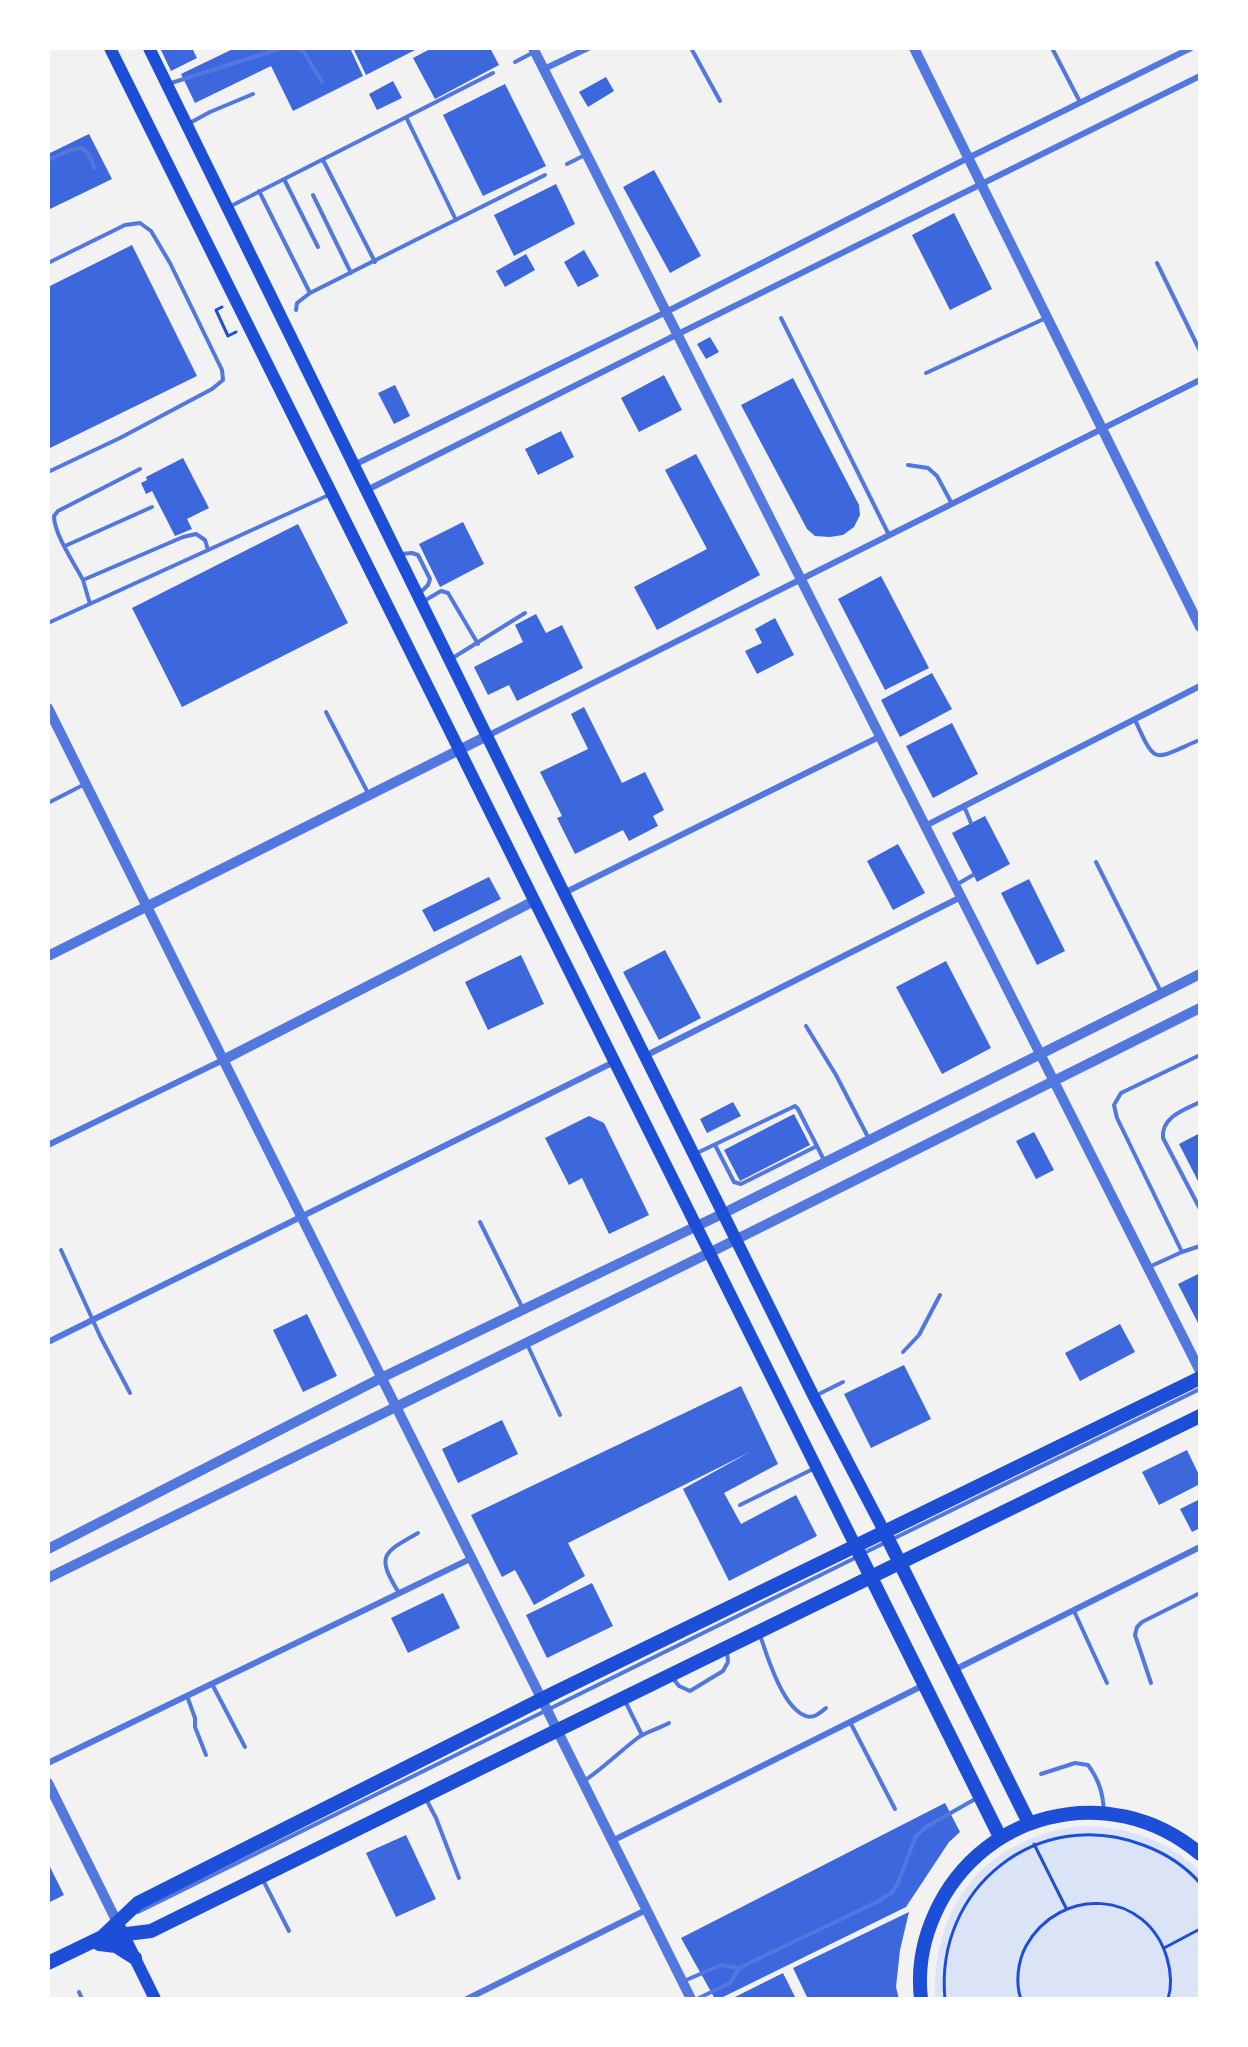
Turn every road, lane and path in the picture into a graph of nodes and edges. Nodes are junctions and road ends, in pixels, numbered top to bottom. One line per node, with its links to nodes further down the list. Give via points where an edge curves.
1 (110, 48): 57 (main road)
2 (149, 48): 16 (main road)
3 (282, 48): 16 (lane)
4 (296, 48): 15 (lane, via 304,52)
5 (588, 48): 12 (street)
6 (691, 48): 18 (lane)
7 (914, 48): 23 (street)
8 (1052, 48): 19 (lane)
9 (1191, 48): 19 (street)
10 (534, 50): 11 (lane); 12 (street)
11 (515, 62)
12 (544, 69): 22 (street)
13 (493, 73): 20 (lane)
14 (1200, 76): 30 (street)
15 (322, 82)
16 (167, 84): 21 (main road)
17 (253, 94): 21 (lane)
18 (720, 101)
19 (1080, 102): 23 (street)
20 (406, 117): 25 (lane); 34 (lane)
21 (187, 125): 33 (main road)
22 (587, 154): 26 (lane); 43 (street)
23 (968, 158): 30 (street); 43 (street)
24 (48, 160): 27 (lane, via 81,148)
25 (323, 160): 29 (lane); 36 (lane)
26 (567, 164)
27 (95, 168)
28 (544, 175): 34 (lane)
29 (284, 179): 31 (lane); 35 (lane)
30 (981, 184): 44 (street); 46 (street)
31 (259, 191): 33 (lane); 40 (lane)
32 (313, 195): 39 (lane)
33 (228, 207): 52 (main road)
34 (456, 220): 36 (lane)
35 (318, 247)
36 (375, 262): 39 (lane)
37 (48, 263): 55 (lane, via 125,225 140,223 151,231 170,263 222,370 223,380 202,395)
38 (1157, 263): 48 (lane)
39 (351, 273): 40 (lane)
40 (310, 293): 42 (lane, via 297,303)
41 (216, 310): 47 (path)
42 (296, 310)
43 (666, 312): 46 (street); 52 (street)
44 (1047, 317): 49 (lane); 51 (street)
45 (781, 318): 60 (lane)
46 (678, 334): 56 (street); 64 (street)
47 (228, 336)
48 (1200, 351)
49 (926, 373)
50 (1200, 380): 51 (street)
51 (1102, 429): 58 (street); 70 (street)
52 (354, 465): 56 (main road)
53 (908, 465): 58 (lane, via 928,468 937,476)
54 (140, 469): 61 (lane, via 54,516)
55 (48, 472)
56 (367, 490): 63 (main road)
57 (331, 494): 62 (lane); 80 (main road)
58 (952, 504): 60 (street)
59 (152, 507): 61 (lane)
60 (889, 535): 64 (street)
61 (65, 546): 65 (lane)
62 (208, 550): 65 (lane, via 205,540 196,534 183,537); 67 (lane)
63 (399, 555): 66 (main road); 66 (lane, via 418,555 430,579)
64 (801, 579): 77 (street); 78 (street)
65 (83, 580): 67 (lane)
66 (420, 598): 71 (lane, via 441,591 448,593); 72 (main road)
67 (90, 604): 69 (lane)
68 (525, 613): 71 (lane)
69 (48, 623)
70 (1200, 627)
71 (478, 644): 72 (lane)
72 (450, 659): 77 (main road)
73 (1200, 686): 76 (street)
74 (48, 708): 81 (street)
75 (326, 712): 82 (lane)
76 (1134, 719): 79 (lane, via 1153,754 1161,756); 84 (street)
77 (487, 736): 80 (street); 90 (main road)
78 (881, 736): 86 (street); 90 (street)
79 (1197, 741)
80 (459, 751): 82 (street); 92 (main road)
81 (85, 783): 83 (lane); 93 (street)
82 (369, 795): 93 (street)
83 (48, 803)
84 (964, 806): 85 (lane); 86 (street)
85 (971, 823)
86 (925, 826): 89 (street)
87 (1096, 862): 96 (lane)
88 (973, 875): 89 (lane)
89 (955, 885): 91 (street)
90 (564, 893): 101 (main road)
91 (961, 897): 99 (street); 101 (street)
92 (534, 901): 102 (street); 103 (main road)
93 (146, 906): 94 (street); 102 (street)
94 (48, 956)
95 (1200, 974): 96 (street)
96 (1161, 993): 99 (street)
97 (1200, 1008): 104 (street)
98 (806, 1026): 106 (lane)
99 (1041, 1055): 104 (street); 106 (street)
100 (1200, 1055): 120 (lane, via 1121,1094 1114,1105)
101 (645, 1056): 110 (main road)
102 (223, 1060): 108 (street); 114 (street)
103 (614, 1062): 114 (street); 116 (main road)
104 (1054, 1081): 117 (street); 122 (street)
105 (1200, 1102): 112 (lane, via 1167,1121 1163,1138)
106 (870, 1140): 111 (street)
107 (715, 1145): 109 (lane, via 737,1184); 109 (lane, via 795,1106); 110 (lane)
108 (48, 1146)
109 (817, 1146): 111 (lane)
110 (694, 1155): 113 (main road)
111 (825, 1162): 113 (street)
112 (1200, 1209)
113 (724, 1214): 116 (street); 117 (main road)
114 (301, 1218): 125 (street); 130 (street)
115 (480, 1222): 124 (lane)
116 (696, 1227): 121 (main road); 124 (street)
117 (736, 1240): 121 (street); 135 (main road)
118 (1200, 1246): 120 (lane)
119 (61, 1250): 125 (lane)
120 (1182, 1252): 122 (lane)
121 (709, 1254): 127 (street); 139 (main road)
122 (1148, 1268): 129 (street)
123 (940, 1295): 128 (lane, via 919,1335)
124 (524, 1310): 130 (street)
125 (93, 1320): 126 (street); 134 (lane)
126 (48, 1342)
127 (527, 1343): 136 (street); 137 (lane)
128 (903, 1352)
129 (1200, 1371)
130 (381, 1378): 136 (street); 144 (street)
131 (1200, 1378): 142 (main road)
132 (843, 1382): 135 (lane)
133 (1200, 1389): 142 (lane)
134 (130, 1393)
135 (814, 1396): 142 (main road)
136 (395, 1408): 146 (street); 149 (street)
137 (560, 1415)
138 (1200, 1416): 147 (main road)
139 (816, 1468): 140 (lane); 145 (main road)
140 (740, 1505)
141 (418, 1533): 150 (lane, via 392,1548 385,1558 385,1567)
142 (886, 1536): 145 (main road); 147 (main road)
143 (1200, 1547): 152 (street)
144 (48, 1549)
145 (857, 1550): 148 (main road); 163 (main road)
146 (470, 1559): 150 (street); 163 (street)
147 (900, 1563): 148 (main road); 155 (main road)
148 (871, 1577): 153 (main road); 160 (main road)
149 (48, 1578)
150 (399, 1593): 157 (street)
151 (1200, 1593): 159 (lane, via 1137,1627 1135,1635)
152 (1074, 1610): 155 (street); 158 (lane)
153 (759, 1632): 154 (main road); 164 (lane, via 772,1671 793,1706 804,1716 812,1717)
154 (726, 1647): 156 (main road); 156 (lane, via 728,1662 723,1671 704,1684 690,1691)
155 (953, 1670): 179 (main road)
156 (670, 1675): 162 (main road)
157 (212, 1683): 161 (street); 169 (lane)
158 (1107, 1683)
159 (1151, 1683)
160 (924, 1685): 165 (street); 176 (main road)
161 (186, 1696): 170 (lane); 171 (street)
162 (624, 1698): 167 (main road); 168 (lane)
163 (543, 1705): 167 (street); 189 (main road, via 138,1903)
164 (826, 1708)
165 (850, 1722): 177 (lane); 181 (street)
166 (669, 1724): 168 (lane)
167 (556, 1731): 173 (street); 175 (main road)
168 (642, 1735): 173 (lane)
169 (245, 1747)
170 (206, 1755)
171 (48, 1762)
172 (1041, 1774): 178 (lane, via 1075,1763 1088,1765 1102,1792)
173 (582, 1782): 181 (street)
174 (48, 1783): 189 (street)
175 (424, 1796): 184 (main road); 185 (lane)
176 (980, 1797): 180 (main road); 198 (lane, via 916,1836 891,1893)
177 (895, 1809)
178 (1104, 1813): 179 (main road, via 1046,1817); 183 (main road, via 1143,1820 1187,1842)
179 (1029, 1823): 180 (main road)
180 (1000, 1838): 206 (main road, via 967,1864 940,1900 924,1942)
181 (611, 1841): 188 (street)
182 (1034, 1844): 186 (path, via 1081,1834 1112,1836 1157,1850); 187 (path); 207 (path, via 996,1868 956,1920 944,1963)
183 (1200, 1854)
184 (262, 1876): 191 (lane); 192 (main road, via 152,1931)
185 (459, 1878)
186 (1200, 1883)
187 (1066, 1908): 195 (path, via 1084,1903 1123,1908 1154,1931); 208 (path, via 1047,1918 1022,1952 1018,1973)
188 (646, 1910): 199 (street); 203 (street)
189 (117, 1922): 192 (main road); 193 (main road)
190 (1200, 1929): 195 (path)
191 (290, 1931)
192 (124, 1935): 193 (main road); 196 (main road)
193 (102, 1937): 194 (main road)
194 (89, 1944): 196 (main road, via 116,1946); 197 (main road)
195 (1164, 1948): 209 (path, via 1170,1969)
196 (135, 1958): 202 (main road)
197 (48, 1964)
198 (739, 1968): 199 (lane, via 721,1965); 205 (lane, via 730,1983)
199 (682, 1982): 204 (street)
200 (79, 1992): 201 (lane)
201 (82, 1999)
202 (155, 1999)
203 (467, 1999)
204 (691, 1999)
205 (697, 1999)
206 (921, 1999)
207 (945, 1999)
208 (1021, 1999)
209 (1168, 1999)

